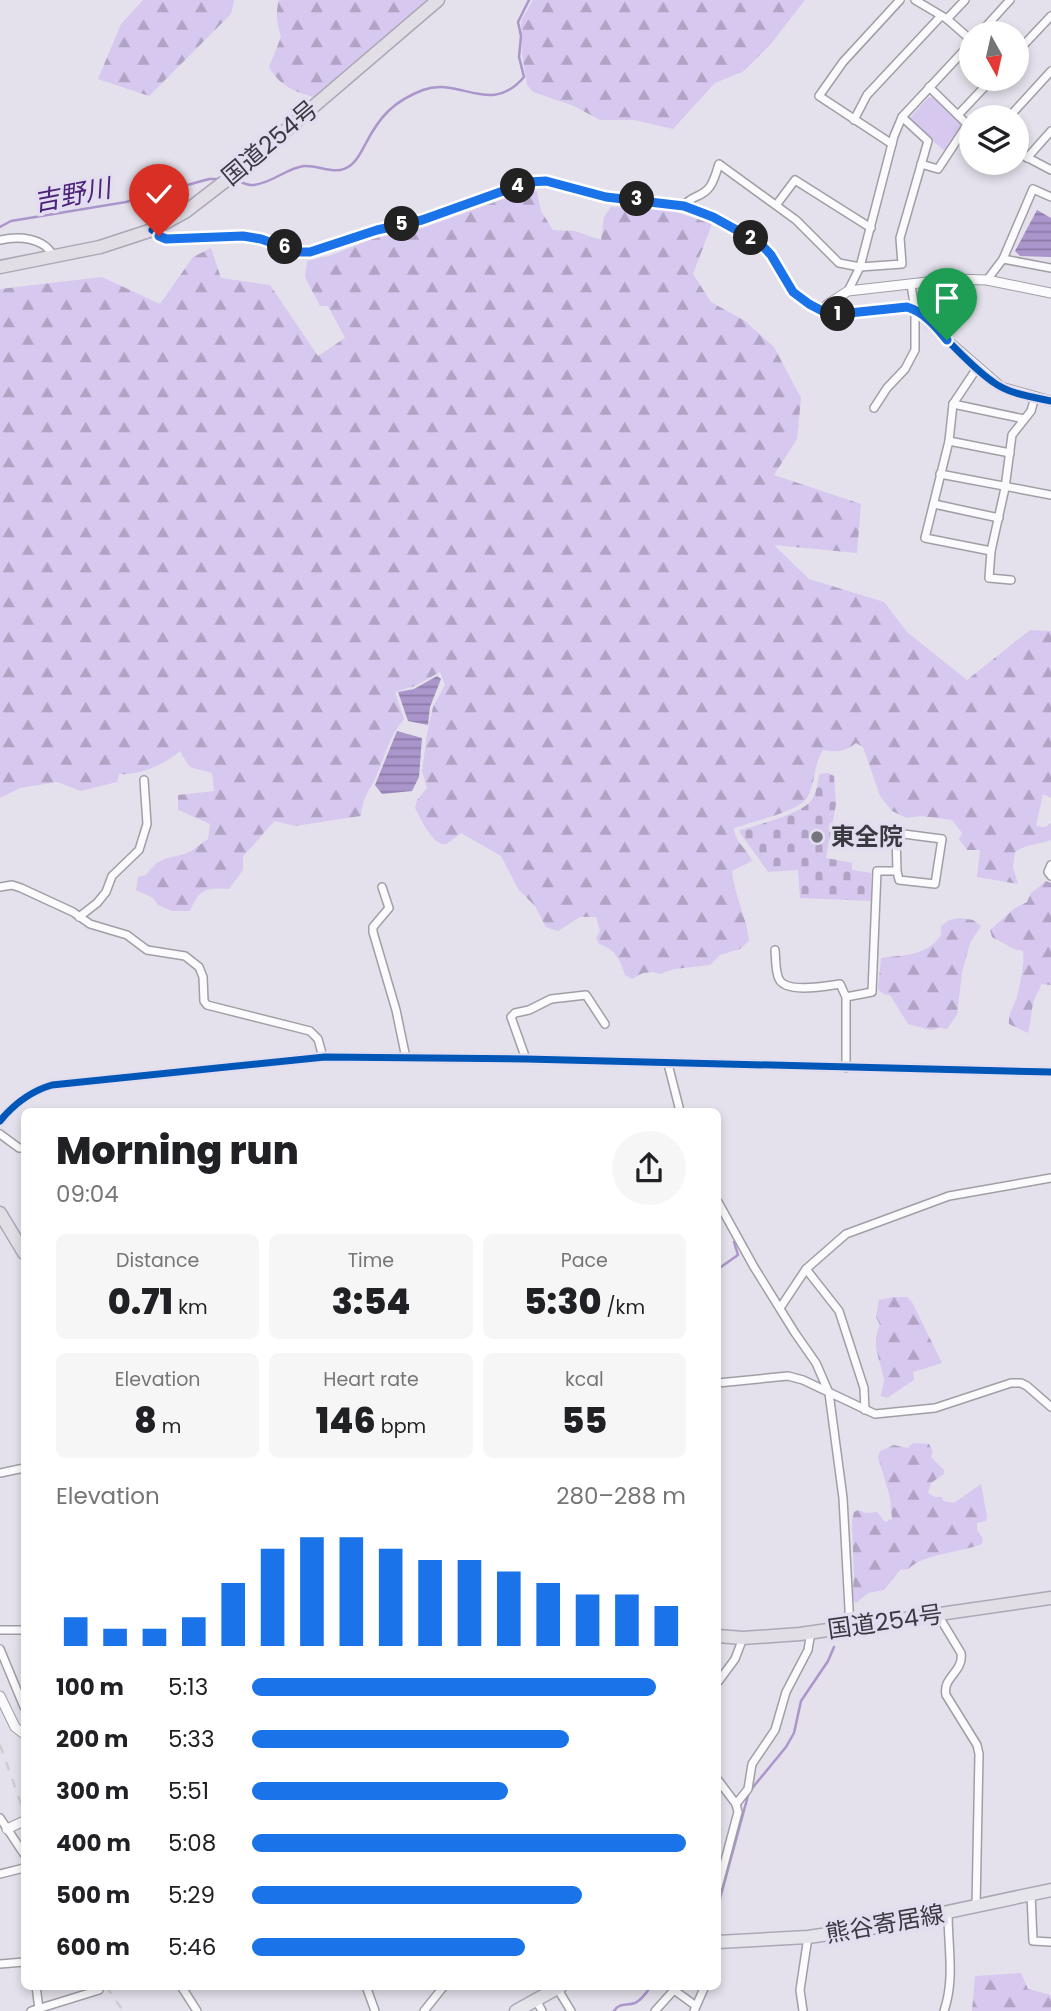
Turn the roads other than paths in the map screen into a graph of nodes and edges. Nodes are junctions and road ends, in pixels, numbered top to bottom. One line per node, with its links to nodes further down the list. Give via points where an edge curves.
1 (438, 0): 30 (highway, 国道254号, via 237,172 185,212)
2 (900, 0): 18 (street, via 843,62 819,96)
3 (915, 0): 7 (street)
4 (964, 0): 7 (street)
5 (1006, 1): 8 (street)
6 (1051, 16): 10 (street)
7 (944, 18): 9 (street); 18 (street, via 867,95)
8 (990, 21)
9 (959, 31)
10 (1029, 39)
11 (959, 55): 13 (street)
12 (1051, 71): 15 (street)
13 (929, 87): 16 (street); 17 (street)
14 (981, 91): 16 (street)
15 (1020, 105)
16 (958, 115)
17 (902, 117): 21 (street); 24 (street, via 928,141)
18 (854, 120): 21 (street)
19 (1051, 131): 22 (street)
20 (959, 140): 24 (street, via 938,169)
21 (892, 144): 29 (street)
22 (1029, 156)
23 (1029, 159): 25 (street)
24 (921, 164): 35 (street, via 900,238 902,264)
25 (1051, 170)
26 (1051, 197): 33 (street, via 1033,189)
27 (777, 205): 28 (street, via 719,164 706,192 688,199); 29 (street, via 795,180); 35 (street, via 832,258)
28 (684, 206): 30 (street, via 606,197 546,181 528,182 422,220 310,252 243,236 166,239); 42 (street, via 760,243 793,292)
29 (871, 228): 35 (street)
30 (152, 230): 32 (highway, 国道254号)
31 (0, 240): 32 (street, via 28,239 47,248)
32 (52, 256): 34 (highway, 国道254号)
33 (1003, 259): 36 (street); 37 (street)
34 (0, 267)
35 (860, 267): 39 (street)
36 (1051, 268)
37 (987, 281): 38 (street, via 954,279); 40 (street)
38 (911, 285): 39 (street); 41 (street)
39 (848, 290): 42 (street)
40 (1051, 293)
41 (915, 309): 42 (street, via 830,315); 43 (street); 48 (street, via 915,350)
42 (821, 311)
43 (947, 340): 44 (street)
44 (977, 368): 45 (street, via 1001,387); 47 (street)
45 (1035, 397): 46 (street); 49 (street)
46 (1051, 401)
47 (953, 404): 49 (street); 50 (street)
48 (874, 408)
49 (1024, 419): 51 (street, via 1012,435)
50 (949, 441): 51 (street); 52 (street)
51 (1010, 453): 53 (street)
52 (940, 474): 53 (street); 55 (street)
53 (1006, 488): 54 (street); 56 (street)
54 (1051, 495)
55 (934, 504): 56 (street); 57 (street, via 925,538)
56 (999, 518): 57 (street)
57 (991, 551): 58 (street, via 989,578)
58 (1011, 580)
59 (144, 780): 65 (street, via 147,824 139,850 112,876 97,903)
60 (1051, 866): 62 (street)
61 (897, 871): 61 (street, via 896,833 942,839 935,884 899,880); 67 (street, via 877,871 872,992)
62 (1051, 876)
63 (0, 887): 65 (street, via 20,888)
64 (382, 887): 70 (street, via 389,908 373,932)
65 (79, 917): 69 (street, via 127,935 147,950 185,956 204,977 207,1005 310,1031 318,1039)
66 (775, 950): 67 (street, via 779,979 785,985 839,984)
67 (846, 997): 73 (street)
68 (605, 1024): 71 (street, via 586,995 551,999 515,1013 511,1017)
69 (323, 1057): 70 (street); 76 (street, via 52,1085 22,1099)
70 (406, 1058): 71 (street)
71 (526, 1059): 72 (street)
72 (668, 1064): 73 (street); 75 (street)
73 (846, 1068): 74 (street)
74 (1051, 1072)
75 (679, 1108)
76 (0, 1121)
77 (0, 1134): 78 (street)
78 (21, 1148)
79 (1051, 1178): 83 (street, via 957,1194 866,1226 846,1234)
80 (721, 1207): 84 (street)
81 (0, 1213): 82 (highway)
82 (21, 1248)
83 (806, 1269): 84 (street); 88 (street, via 839,1311 864,1388)
84 (780, 1308): 86 (street, via 816,1363)
85 (721, 1383): 86 (street, via 788,1376)
86 (829, 1393): 88 (street); 93 (street, via 844,1498)
87 (1051, 1407): 88 (street, via 1027,1386 1012,1383 935,1408 875,1414)
88 (865, 1410)
89 (21, 1469): 90 (street)
90 (0, 1473)
91 (1051, 1598): 92 (highway, 国道254号)
92 (939, 1615): 93 (highway, 国道254号); 115 (street, via 962,1660 946,1681 946,1695 979,1754)
93 (850, 1627): 96 (highway, 国道254号)
94 (0, 1630): 95 (street)
95 (21, 1630)
96 (811, 1632): 98 (highway, 国道254号); 105 (street, via 775,1730 752,1764 748,1789)
97 (721, 1636): 98 (highway, 国道254号)
98 (743, 1638): 100 (street)
99 (0, 1649): 102 (street)
100 (721, 1678)
101 (0, 1696): 103 (street)
102 (21, 1700)
103 (21, 1732)
104 (721, 1784): 105 (street)
105 (736, 1804): 112 (street, via 738,1812)
106 (0, 1818): 108 (street)
107 (21, 1822): 108 (street)
108 (7, 1829): 109 (street)
109 (21, 1850)
110 (21, 1869): 111 (street)
111 (0, 1874)
112 (721, 1876)
113 (1051, 1890): 114 (main road, 熊谷寄居線)
114 (1031, 1894): 115 (main road, 熊谷寄居線); 119 (street, via 1034,1941)
115 (976, 1907): 116 (main road, 熊谷寄居線)
116 (948, 1913): 117 (main road, 熊谷寄居線); 140 (street, via 952,1977)
117 (808, 1937): 118 (main road, 熊谷寄居線); 139 (street, via 800,1990)
118 (721, 1942)
119 (1051, 1942)
120 (21, 1962): 121 (street)
121 (0, 1964)
122 (36, 1990): 132 (street)
123 (99, 1990): 132 (street)
124 (184, 1990): 133 (street)
125 (367, 1990): 134 (street)
126 (441, 1990): 135 (street)
127 (556, 1990): 130 (main road)
128 (560, 1990): 137 (street)
129 (703, 1990): 131 (street)
130 (539, 2005): 136 (main road)
131 (695, 2008): 138 (street, via 674,1990)
132 (35, 2010)
133 (197, 2011)
134 (375, 2011)
135 (424, 2011)
136 (516, 2011)
137 (571, 2011)
138 (655, 2011)
139 (803, 2011)
140 (944, 2011)

